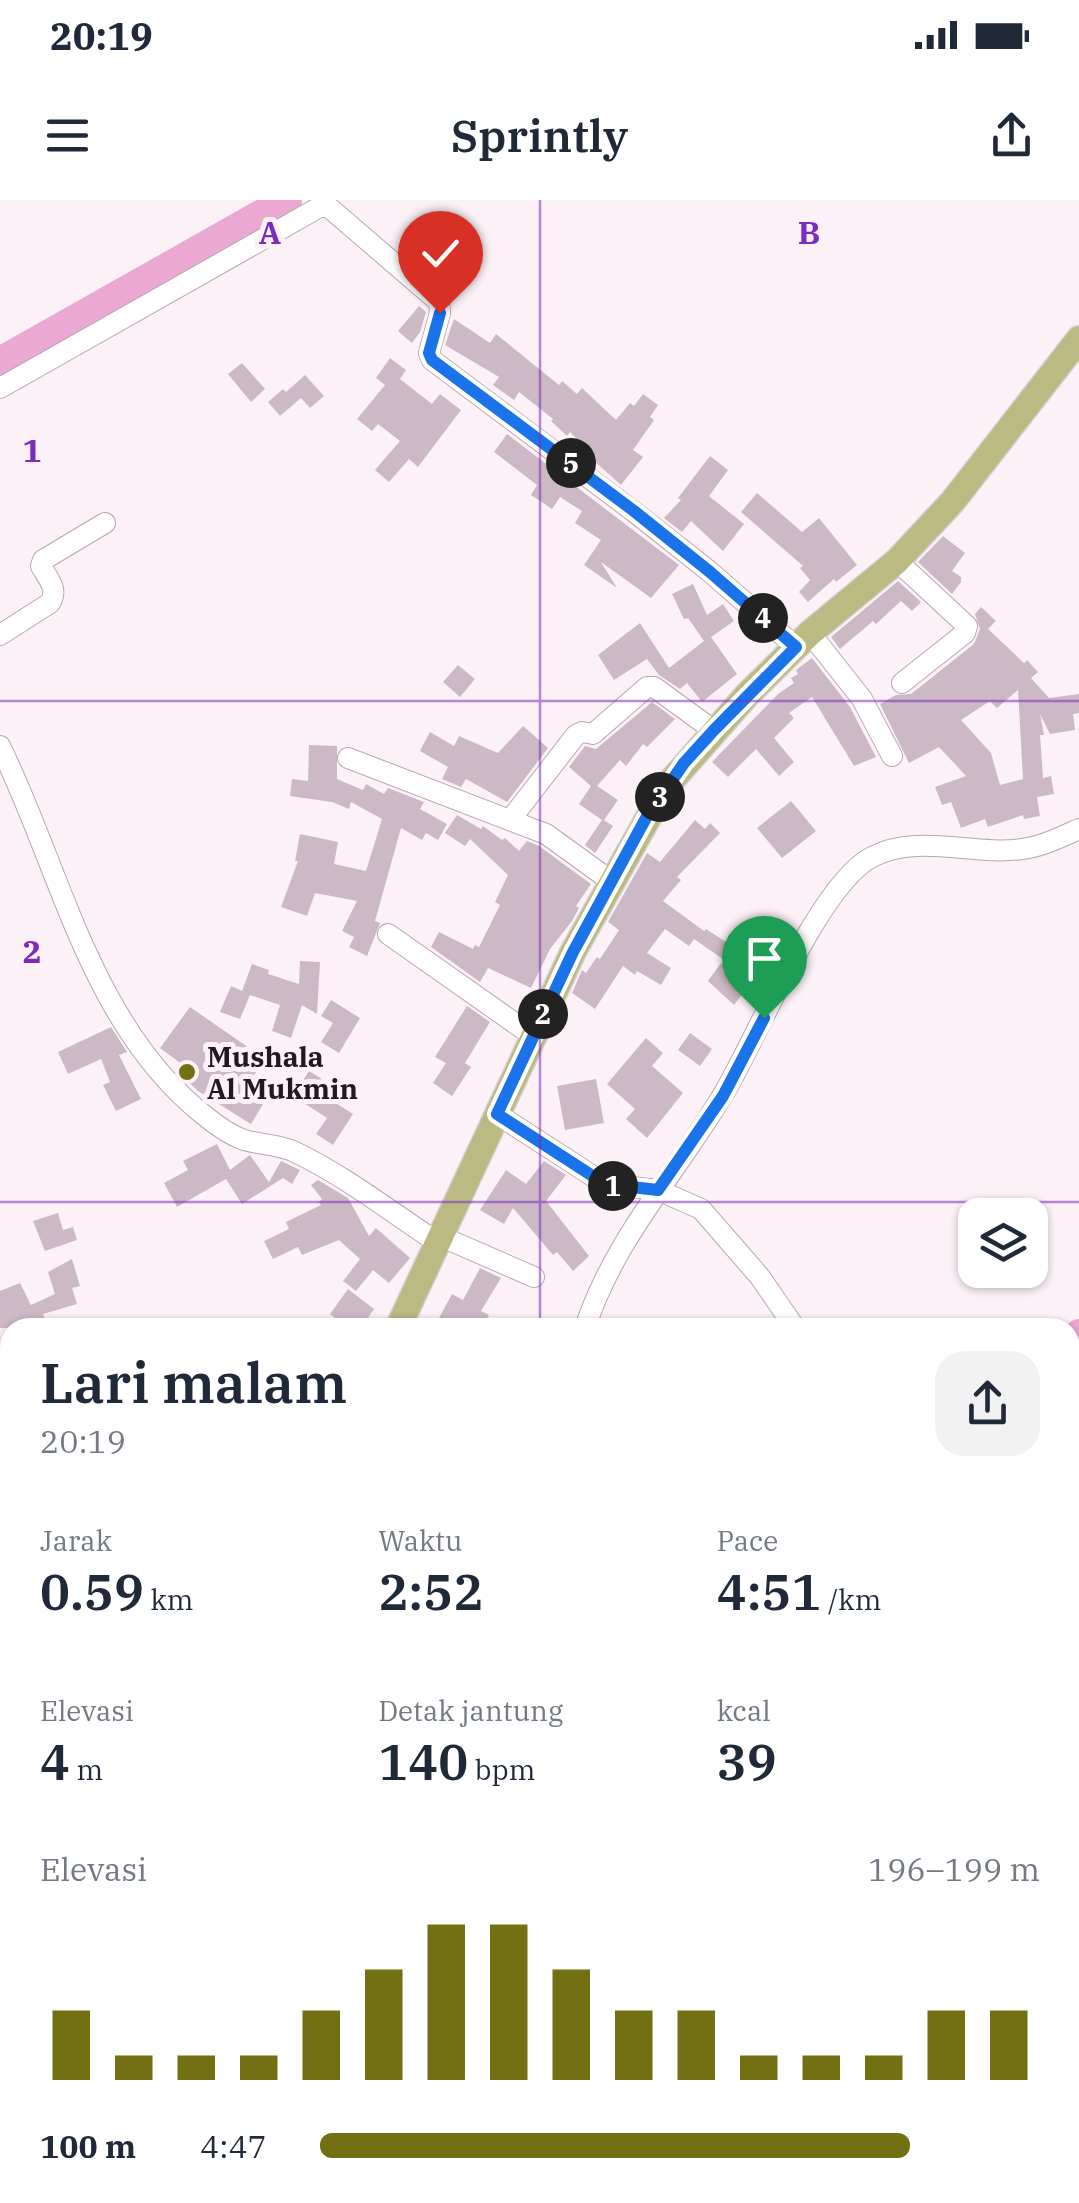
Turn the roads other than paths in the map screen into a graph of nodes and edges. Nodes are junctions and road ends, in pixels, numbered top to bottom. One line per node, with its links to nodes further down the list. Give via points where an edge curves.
1 (1079, 339): 4 (main road)
2 (0, 388): 6 (street, via 325,204 439,302 432,360)
3 (105, 523): 5 (street, via 43,560 54,596)
4 (898, 561): 6 (main road); 7 (street, via 968,626)
5 (0, 636)
6 (803, 640): 8 (main road); 10 (street, via 862,699)
7 (902, 682)
8 (714, 730): 12 (street, via 648,687 593,734 576,735); 14 (main road, via 666,788)
9 (0, 746): 19 (street, via 103,986 152,1064 231,1134 286,1147)
10 (892, 756)
11 (348, 758): 12 (street)
12 (510, 820): 14 (street, via 546,834)
13 (1079, 829): 18 (street, via 1024,849 915,846 888,849 863,862 834,895 723,1096)
14 (611, 882): 16 (main road)
15 (388, 934): 16 (street)
16 (533, 1036): 17 (main road)
17 (497, 1114): 18 (street, via 605,1184); 19 (main road)
18 (654, 1196): 22 (street, via 600,1286); 23 (street, via 702,1209)
19 (438, 1239): 20 (street); 21 (main road)
20 (534, 1277)
21 (402, 1318)
22 (589, 1318)
23 (788, 1318)

